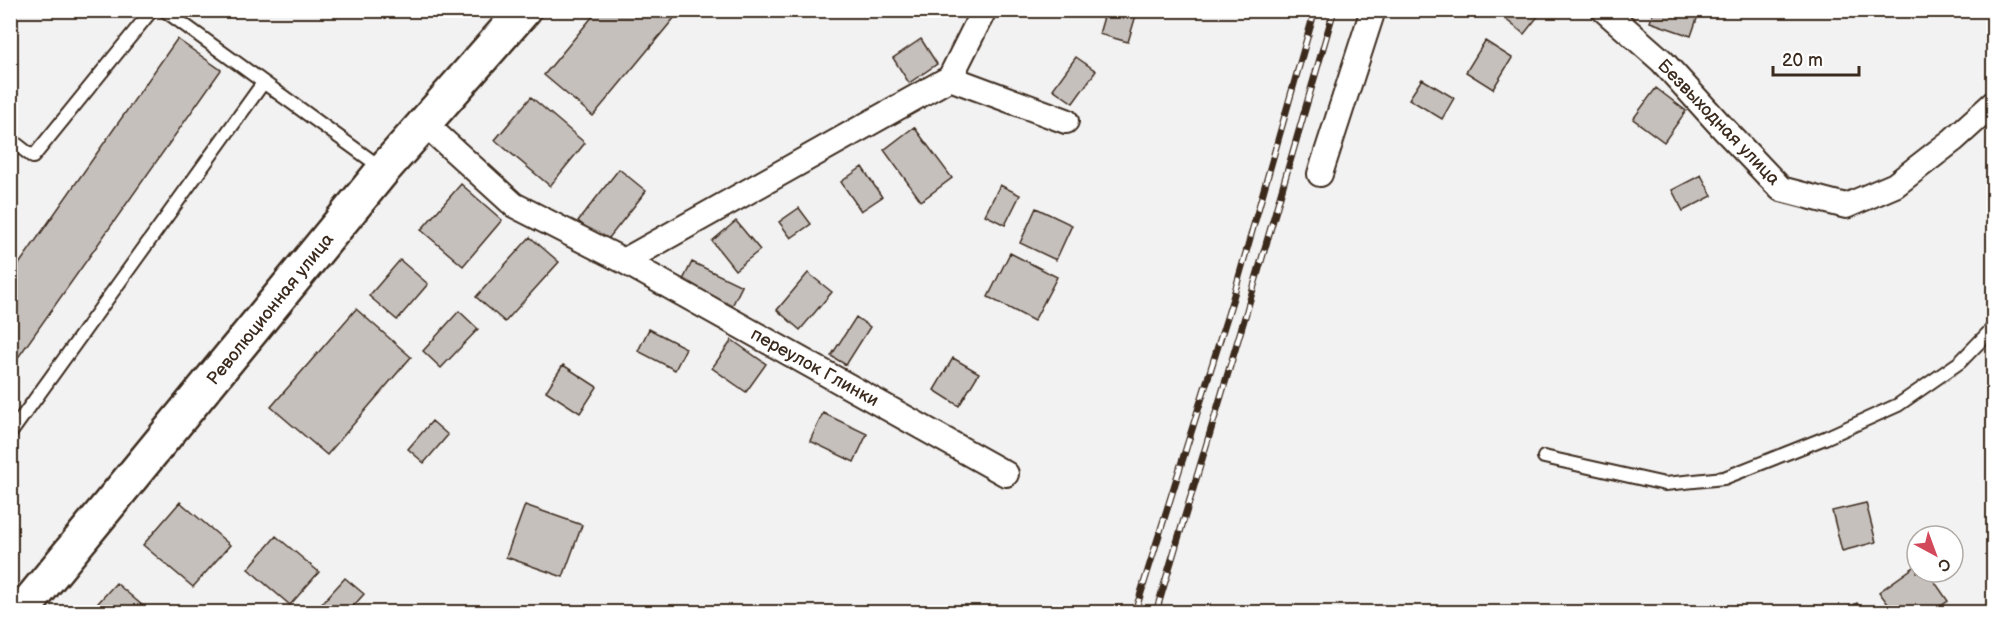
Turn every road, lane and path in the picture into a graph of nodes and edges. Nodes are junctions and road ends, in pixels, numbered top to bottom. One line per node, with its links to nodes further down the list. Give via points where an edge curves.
1 (152, 10): 12 (lane, via 33,157)
2 (164, 10): 8 (lane)
3 (524, 10): 11 (street, Революционная улица)
4 (984, 10): 7 (street)
5 (1373, 10): 14 (street)
6 (1604, 10): 9 (street, Безвыходная улица, via 1662,61 1781,189 1846,207 1895,185)
7 (950, 78): 10 (street); 15 (street)
8 (263, 83): 13 (lane); 17 (lane)
9 (1994, 103)
10 (1066, 121)
11 (425, 124): 13 (street, Революционная улица); 15 (street, переулок Глинки, via 514,205)
12 (10, 139)
13 (384, 170): 20 (street, Революционная улица)
14 (1320, 174)
15 (624, 261): 19 (street, переулок Глинки)
16 (1994, 327): 18 (lane, via 1960,362 1898,405 1724,478 1665,484)
17 (10, 434)
18 (1545, 457)
19 (1006, 474)
20 (21, 612)

